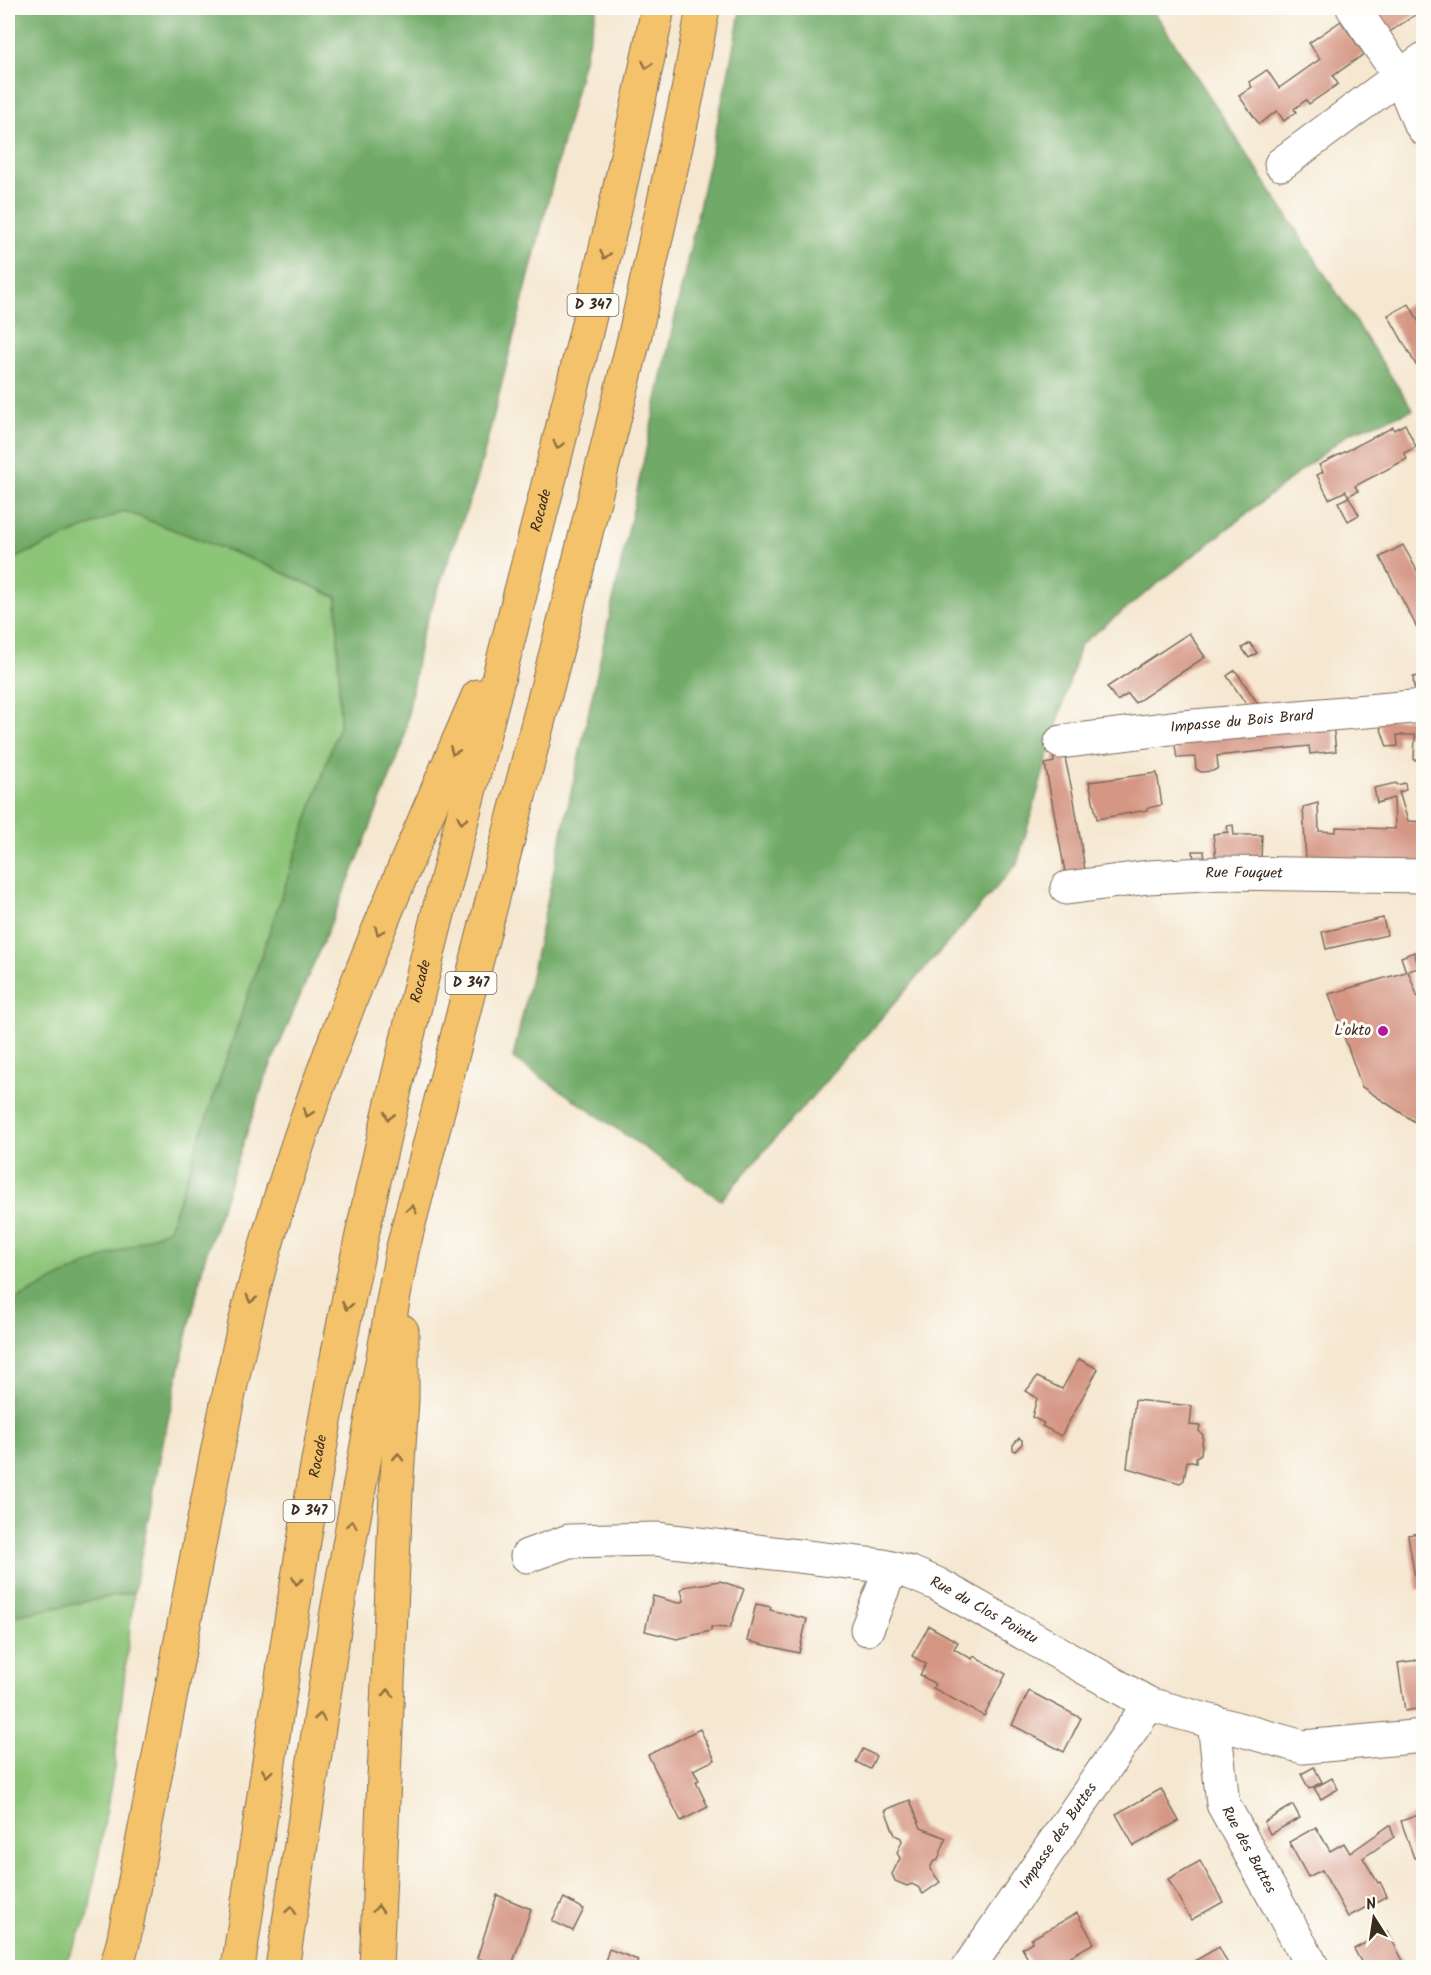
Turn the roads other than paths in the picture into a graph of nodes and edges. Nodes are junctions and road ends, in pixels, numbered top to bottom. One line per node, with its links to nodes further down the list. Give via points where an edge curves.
1 (658, 8): 7 (highway, Rocade / D 347, one-way to 7, via 612,225)
2 (703, 8): 12 (highway, D 347, one-way to 2, via 631,351)
3 (1353, 8): 4 (street)
4 (1412, 67): 5 (street, via 1419,122); 6 (street)
5 (1424, 129)
6 (1281, 164)
7 (519, 601): 20 (highway, one-way to 20, via 412,848 332,1048 262,1259 226,1406); 21 (highway, Rocade / D 347, one-way to 21, via 411,1025 349,1298 291,1611)
8 (1424, 706): 9 (street, Impasse du Bois Brard, via 1171,728)
9 (1061, 742)
10 (1424, 876): 11 (street, Rue Fouquet, via 1224,873 1148,877)
11 (1067, 888)
12 (402, 1251): 22 (highway, D 347, one-way to 12, via 336,1617); 23 (highway, one-way to 12, via 402,1400)
13 (527, 1556): 14 (street, Rue du Clos Pointu, via 569,1541 656,1539)
14 (891, 1568): 15 (street); 16 (street, Rue du Clos Pointu, via 937,1584)
15 (867, 1629)
16 (1149, 1704): 17 (street, Rue du Clos Pointu); 19 (street, Impasse des Buttes)
17 (1214, 1722): 18 (street, Rue du Clos Pointu, via 1303,1747); 24 (street, Rue des Buttes, via 1223,1804)
18 (1424, 1736)
19 (980, 1962)
20 (116, 1968)
21 (238, 1968)
22 (282, 1968)
23 (376, 1968)
24 (1313, 1968)

